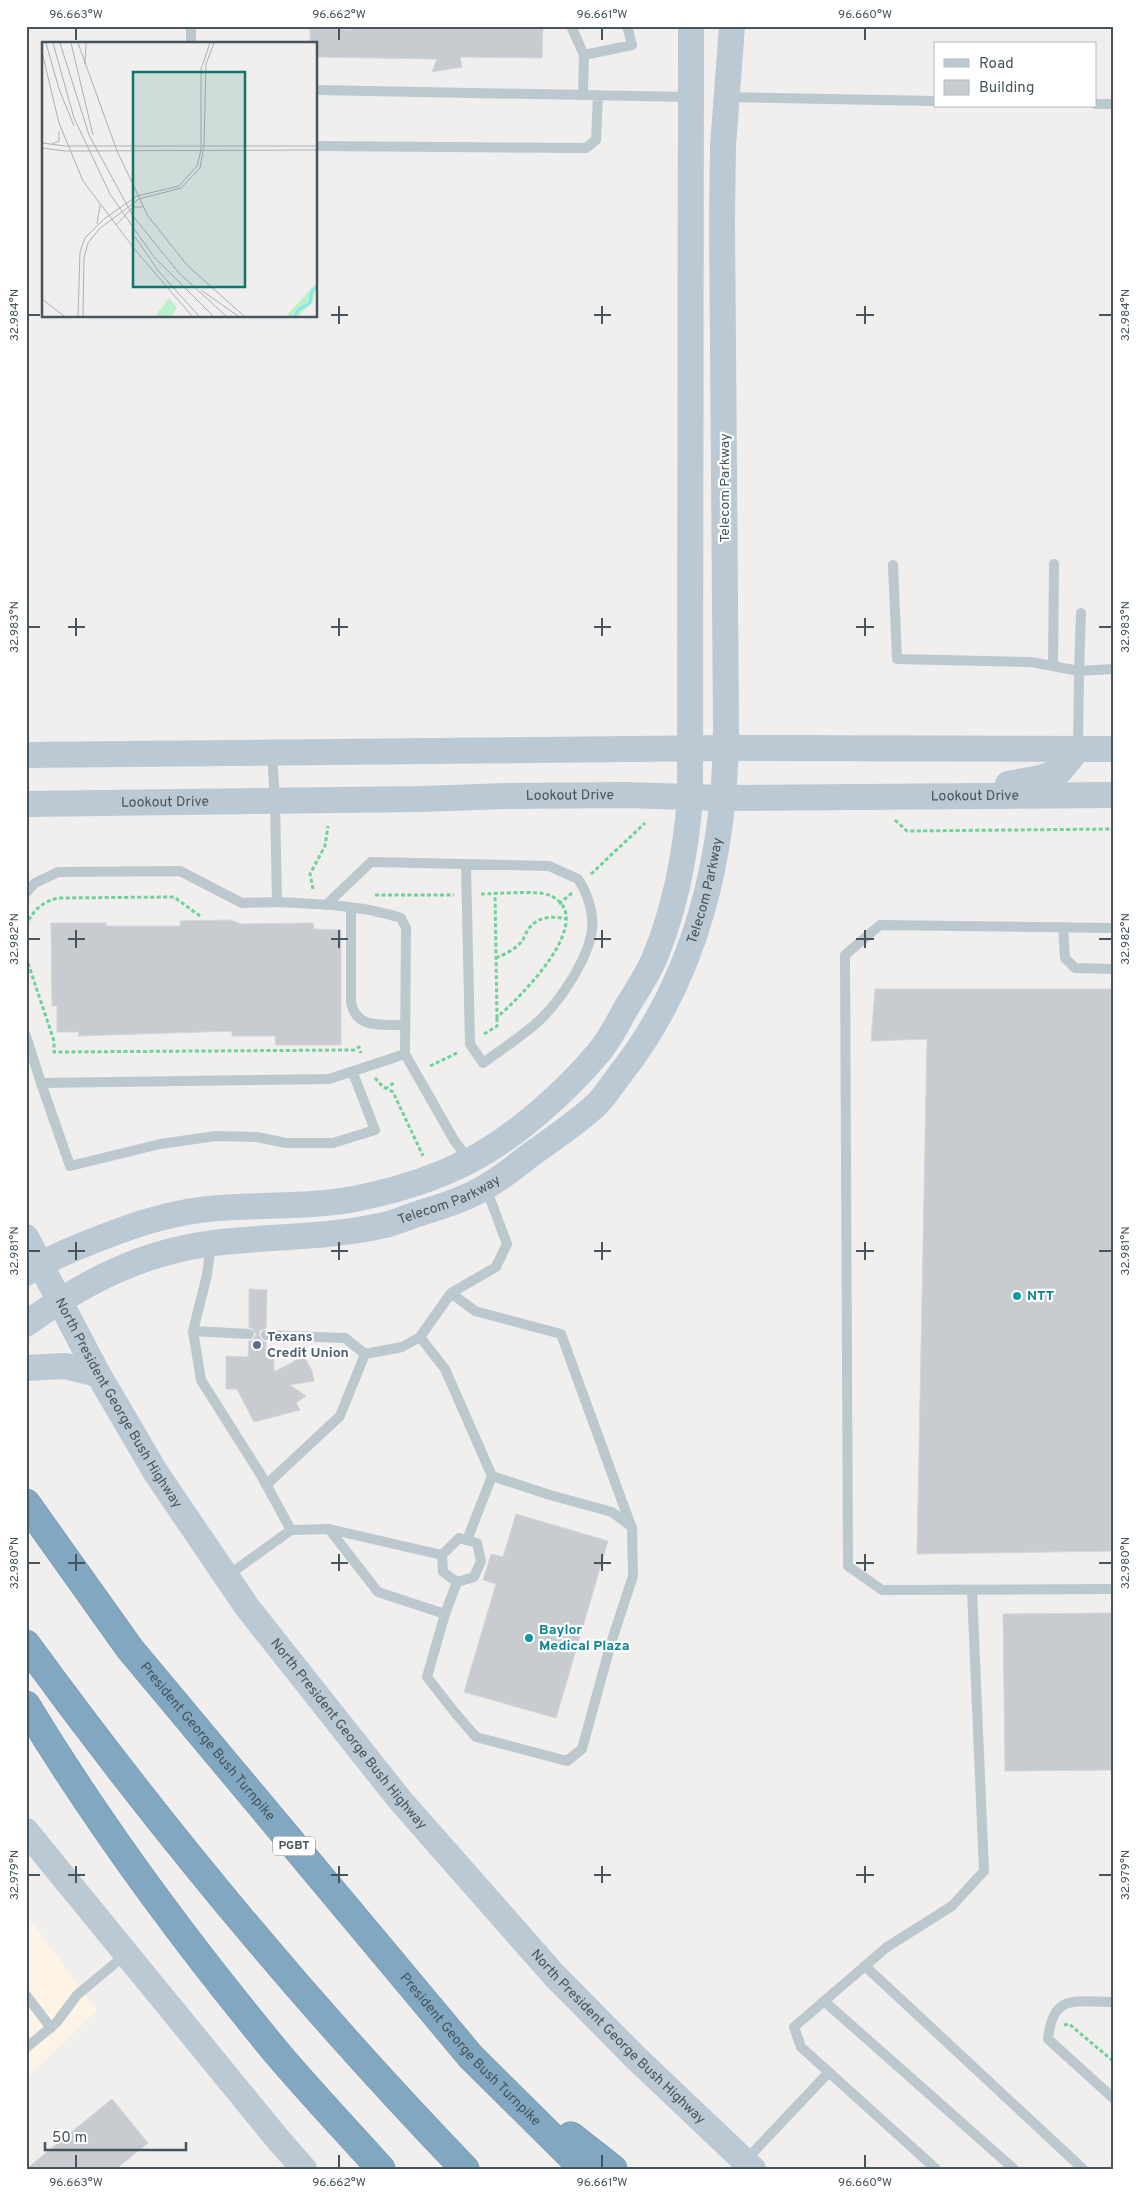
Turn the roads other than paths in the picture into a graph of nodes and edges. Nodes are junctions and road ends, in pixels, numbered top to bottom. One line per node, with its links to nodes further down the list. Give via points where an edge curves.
1 (191, 26): 6 (lane)
2 (571, 26): 7 (lane)
3 (627, 26): 7 (lane, via 632,45)
4 (691, 26): 11 (main road, Telecom Parkway)
5 (732, 26): 12 (main road, Telecom Parkway)
6 (191, 42)
7 (584, 55): 9 (lane)
8 (318, 90): 9 (lane)
9 (583, 95): 10 (lane)
10 (598, 95): 11 (lane); 16 (lane, via 596,140 586,148)
11 (689, 97): 12 (main road); 26 (main road, Telecom Parkway)
12 (728, 97): 13 (lane); 23 (main road, Telecom Parkway, via 723,146 722,220)
13 (934, 101)
14 (1096, 104): 15 (lane)
15 (1113, 104)
16 (318, 146)
17 (1054, 564): 20 (lane)
18 (893, 565): 20 (lane, via 897,659 1031,662)
19 (1081, 613): 22 (lane)
20 (1053, 666): 22 (lane)
21 (1113, 669): 22 (lane)
22 (1079, 670): 24 (lane)
23 (726, 748): 24 (main road); 26 (main road); 32 (main road, Telecom Parkway)
24 (1078, 748): 25 (main road); 30 (main road, via 1060,771)
25 (1113, 748)
26 (690, 749): 27 (main road); 31 (main road, Telecom Parkway)
27 (272, 754): 28 (main road); 33 (lane)
28 (26, 756)
29 (1113, 795): 30 (main road, Lookout Drive)
30 (956, 796): 32 (main road, Lookout Drive)
31 (690, 798): 32 (main road, Lookout Drive); 33 (main road, Lookout Drive, via 626,795); 48 (main road, Telecom Parkway, via 682,863 654,958 601,1050 560,1095)
32 (722, 798): 49 (main road, Telecom Parkway, via 714,865 698,927 679,978 652,1031 599,1102)
33 (275, 801): 34 (main road, Lookout Drive); 37 (lane)
34 (26, 804)
35 (466, 864): 35 (lane, via 550,866 578,879 591,908 592,929 582,962 559,997 541,1019 483,1063 470,1044); 38 (lane, via 371,862)
36 (26, 893): 37 (lane, via 35,883 58,872 180,870 242,903)
37 (277, 902): 38 (lane)
38 (326, 905): 39 (lane)
39 (352, 908): 43 (lane, via 401,918 406,928); 43 (lane, via 353,1012 359,1020 368,1023)
40 (1063, 927): 41 (lane); 42 (lane, via 1065,958 1075,968); 74 (lane, via 880,925 845,955 848,1566 882,1590)
41 (1113, 928)
42 (1113, 969)
43 (405, 1025): 45 (lane)
44 (26, 1036): 47 (lane)
45 (405, 1054): 46 (lane); 48 (lane, via 454,1140)
46 (353, 1073): 47 (lane, via 329,1079); 47 (lane, via 375,1130 333,1142 286,1143 257,1137 216,1136 160,1144 70,1166)
47 (41, 1083)
48 (470, 1161): 49 (main road); 52 (main road, Telecom Parkway, via 445,1173 368,1196 293,1206 218,1208 170,1215 122,1229)
49 (486, 1187): 51 (main road, Telecom Parkway, via 382,1226 332,1234); 53 (lane, via 507,1244 496,1267)
50 (26, 1237): 52 (main road, North President George Bush Highway)
51 (212, 1243): 54 (main road, Telecom Parkway, via 154,1255 114,1270); 56 (lane)
52 (33, 1268): 54 (main road, North President George Bush Highway)
53 (451, 1293): 59 (lane); 66 (lane, via 475,1311 561,1334)
54 (60, 1300): 55 (main road, Telecom Parkway); 62 (main road, North President George Bush Highway)
55 (26, 1324)
56 (193, 1331): 57 (lane); 64 (lane, via 201,1380)
57 (249, 1334)
58 (266, 1335): 60 (lane, via 346,1338)
59 (420, 1337): 60 (lane, via 402,1348); 63 (lane, via 445,1369)
60 (365, 1354): 64 (lane, via 340,1416)
61 (26, 1368): 62 (main road, via 65,1366)
62 (98, 1374): 71 (main road, North President George Bush Highway, via 156,1472)
63 (492, 1476): 66 (lane, via 612,1512); 69 (lane)
64 (266, 1485): 68 (lane)
65 (26, 1503): 86 (highway, President George Bush Turnpike / PGBT, via 130,1649)
66 (632, 1527): 75 (lane, via 633,1576 582,1749 567,1761 476,1737 456,1714 428,1677)
67 (329, 1529): 68 (lane); 70 (lane); 75 (lane, via 378,1592)
68 (290, 1530): 71 (lane)
69 (467, 1540): 70 (lane, via 459,1538); 72 (lane, via 477,1543 481,1562 474,1577)
70 (442, 1555): 72 (lane, via 443,1572)
71 (226, 1576): 89 (main road, North President George Bush Highway, via 400,1800 548,1968)
72 (457, 1582): 75 (lane)
73 (1113, 1589): 74 (lane)
74 (972, 1590): 80 (lane, via 984,1871 952,1906 887,1947)
75 (445, 1614)
76 (26, 1644): 92 (highway, via 130,1783 234,1912 349,2045)
77 (26, 1705): 91 (highway, via 66,1770 151,1892 278,2053)
78 (26, 1831): 79 (main road)
79 (126, 1954): 84 (lane, via 77,1995); 90 (main road)
80 (865, 1966): 82 (lane); 97 (lane)
81 (26, 1995): 84 (lane)
82 (824, 2001): 87 (lane, via 794,2027 801,2047); 96 (lane)
83 (1113, 2002): 88 (lane, via 1064,2004 1050,2021 1048,2039)
84 (51, 2028): 85 (lane)
85 (26, 2048)
86 (471, 2058): 93 (highway, President George Bush Turnpike / PGBT); 94 (highway)
87 (829, 2072): 89 (lane); 95 (lane)
88 (1113, 2098)
89 (749, 2165)
90 (304, 2169)
91 (381, 2169)
92 (464, 2169)
93 (584, 2169)
94 (613, 2169)
95 (936, 2169)
96 (1014, 2169)
97 (1083, 2169)

